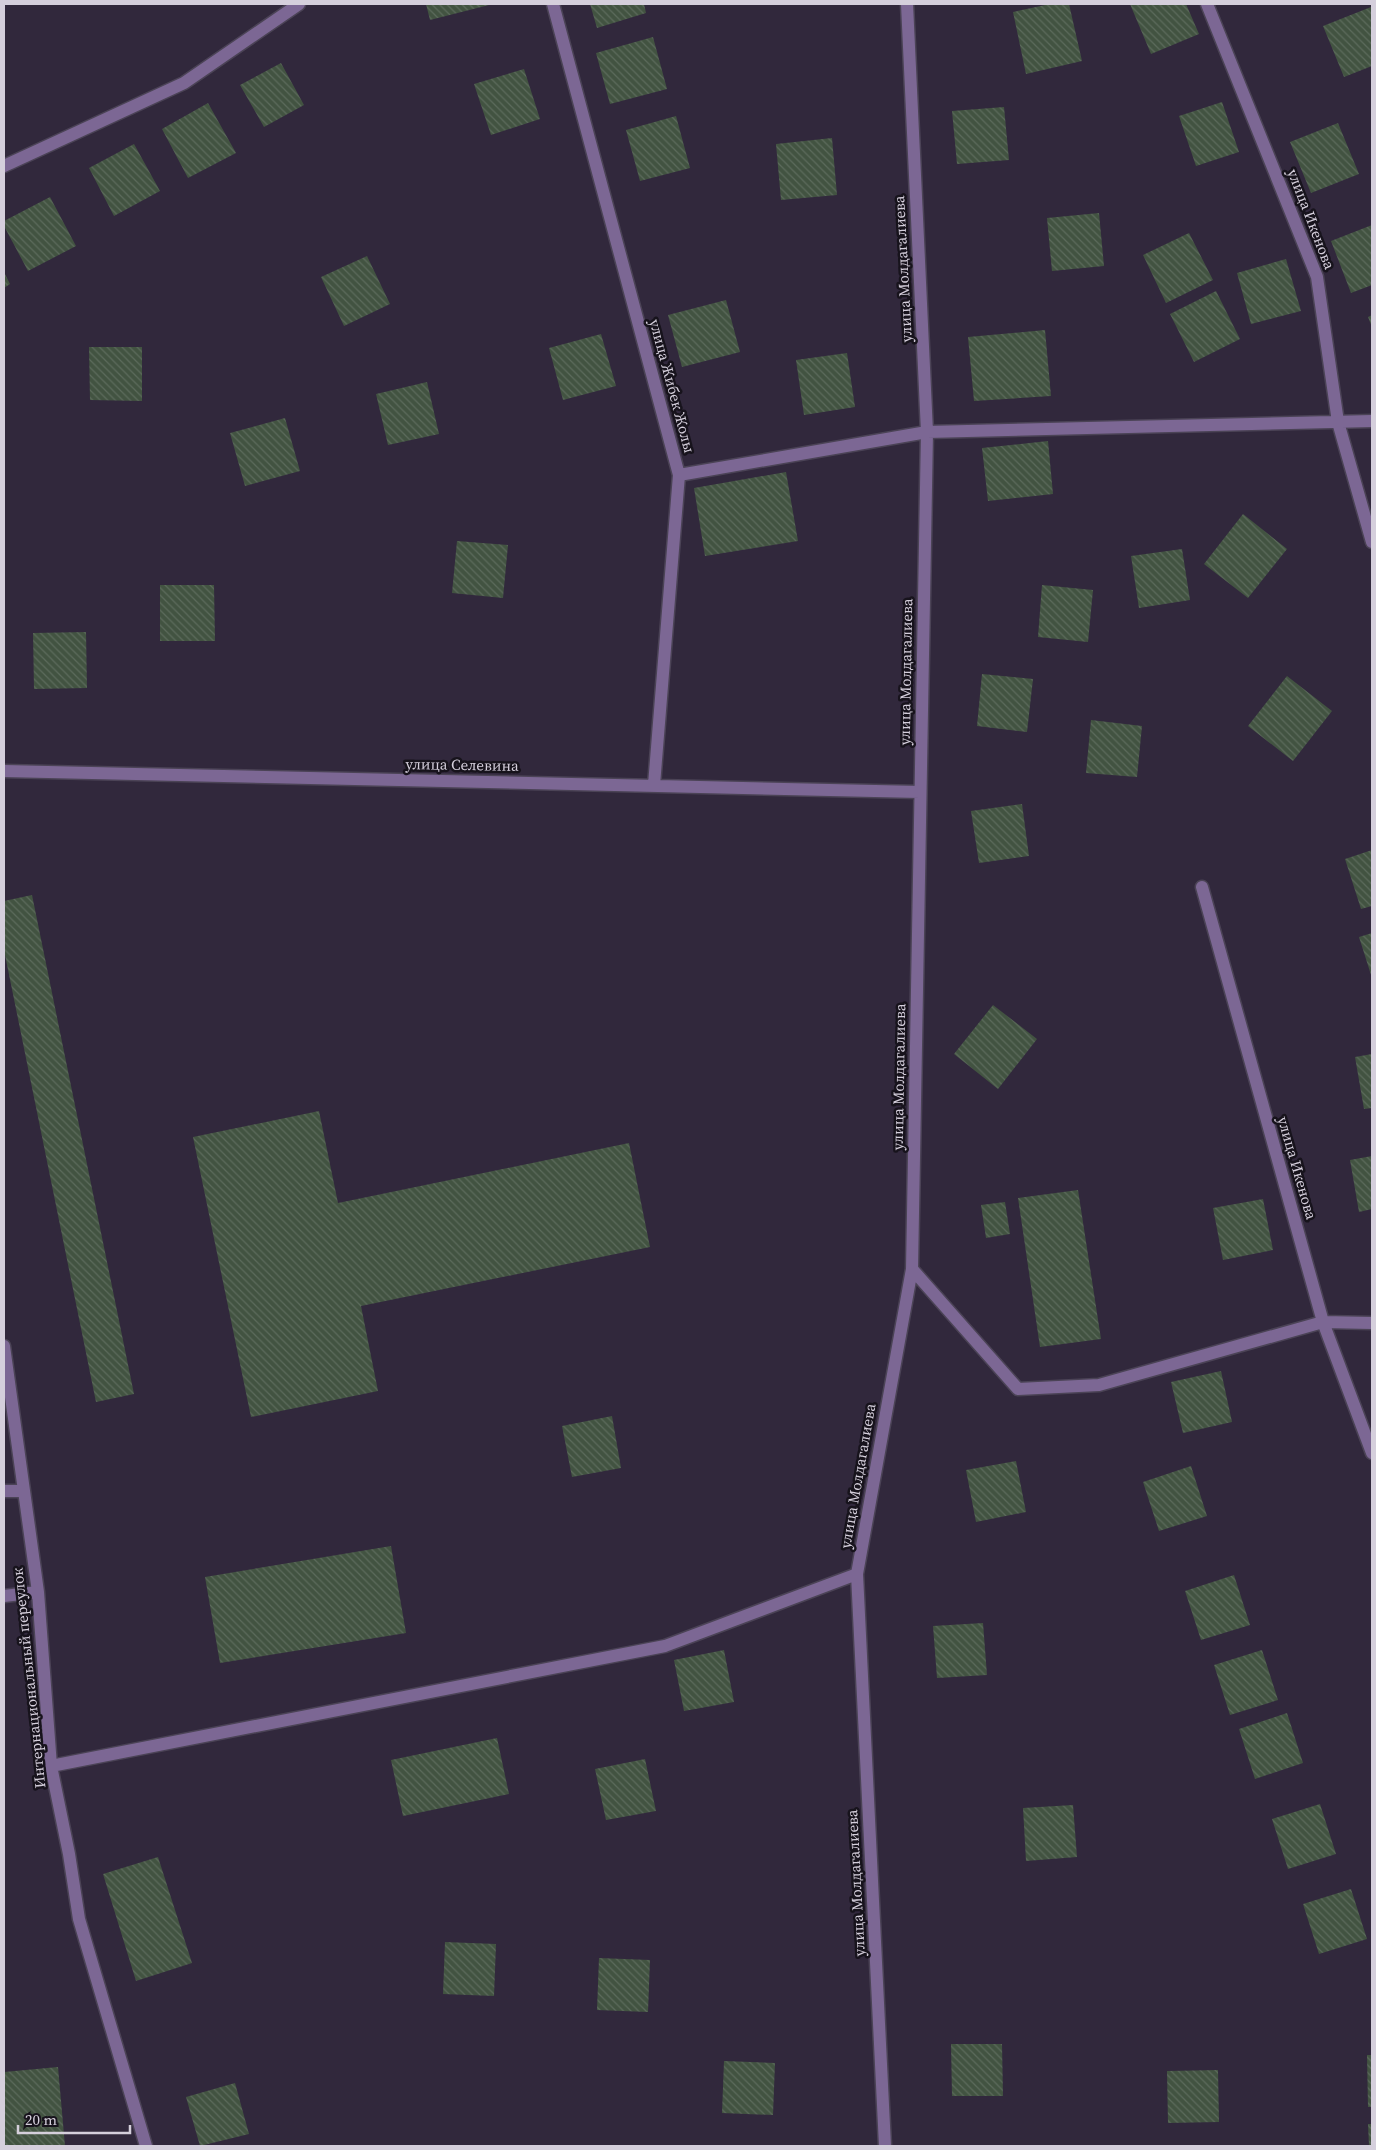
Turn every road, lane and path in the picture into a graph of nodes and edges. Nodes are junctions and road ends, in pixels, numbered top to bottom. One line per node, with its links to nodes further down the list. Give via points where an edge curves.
1 (298, 4): 5 (street, via 184,83)
2 (553, 4): 9 (street, улица Жибек Жолы)
3 (907, 4): 8 (street, улица Молдагалиева)
4 (1207, 4): 7 (street, улица Икенова, via 1317,276)
5 (4, 166)
6 (1372, 421): 7 (street)
7 (1338, 422): 8 (street); 10 (street, улица Икенова)
8 (927, 432): 9 (street); 13 (street, улица Молдагалиева)
9 (679, 475): 12 (street, улица Жибек Жолы)
10 (1372, 542)
11 (4, 771): 12 (street, улица Селевина)
12 (654, 785): 13 (street, улица Селевина)
13 (920, 792): 15 (street, улица Молдагалиева)
14 (1202, 887): 16 (street, улица Икенова)
15 (912, 1269): 16 (street, via 1018,1389 1099,1385); 22 (street, улица Молдагалиева)
16 (1323, 1322): 17 (street); 19 (street, улица Икенова)
17 (1372, 1322)
18 (4, 1346): 21 (street, Интернациональный переулок)
19 (1372, 1453)
20 (4, 1491): 21 (street)
21 (24, 1492): 23 (street, Интернациональный переулок)
22 (857, 1574): 25 (street, via 665,1646); 27 (street, улица Молдагалиева)
23 (38, 1592): 24 (street); 25 (street, Интернациональный переулок)
24 (4, 1596)
25 (51, 1766): 26 (street, Интернациональный переулок, via 70,1854 79,1920)
26 (146, 2146)
27 (885, 2146)

